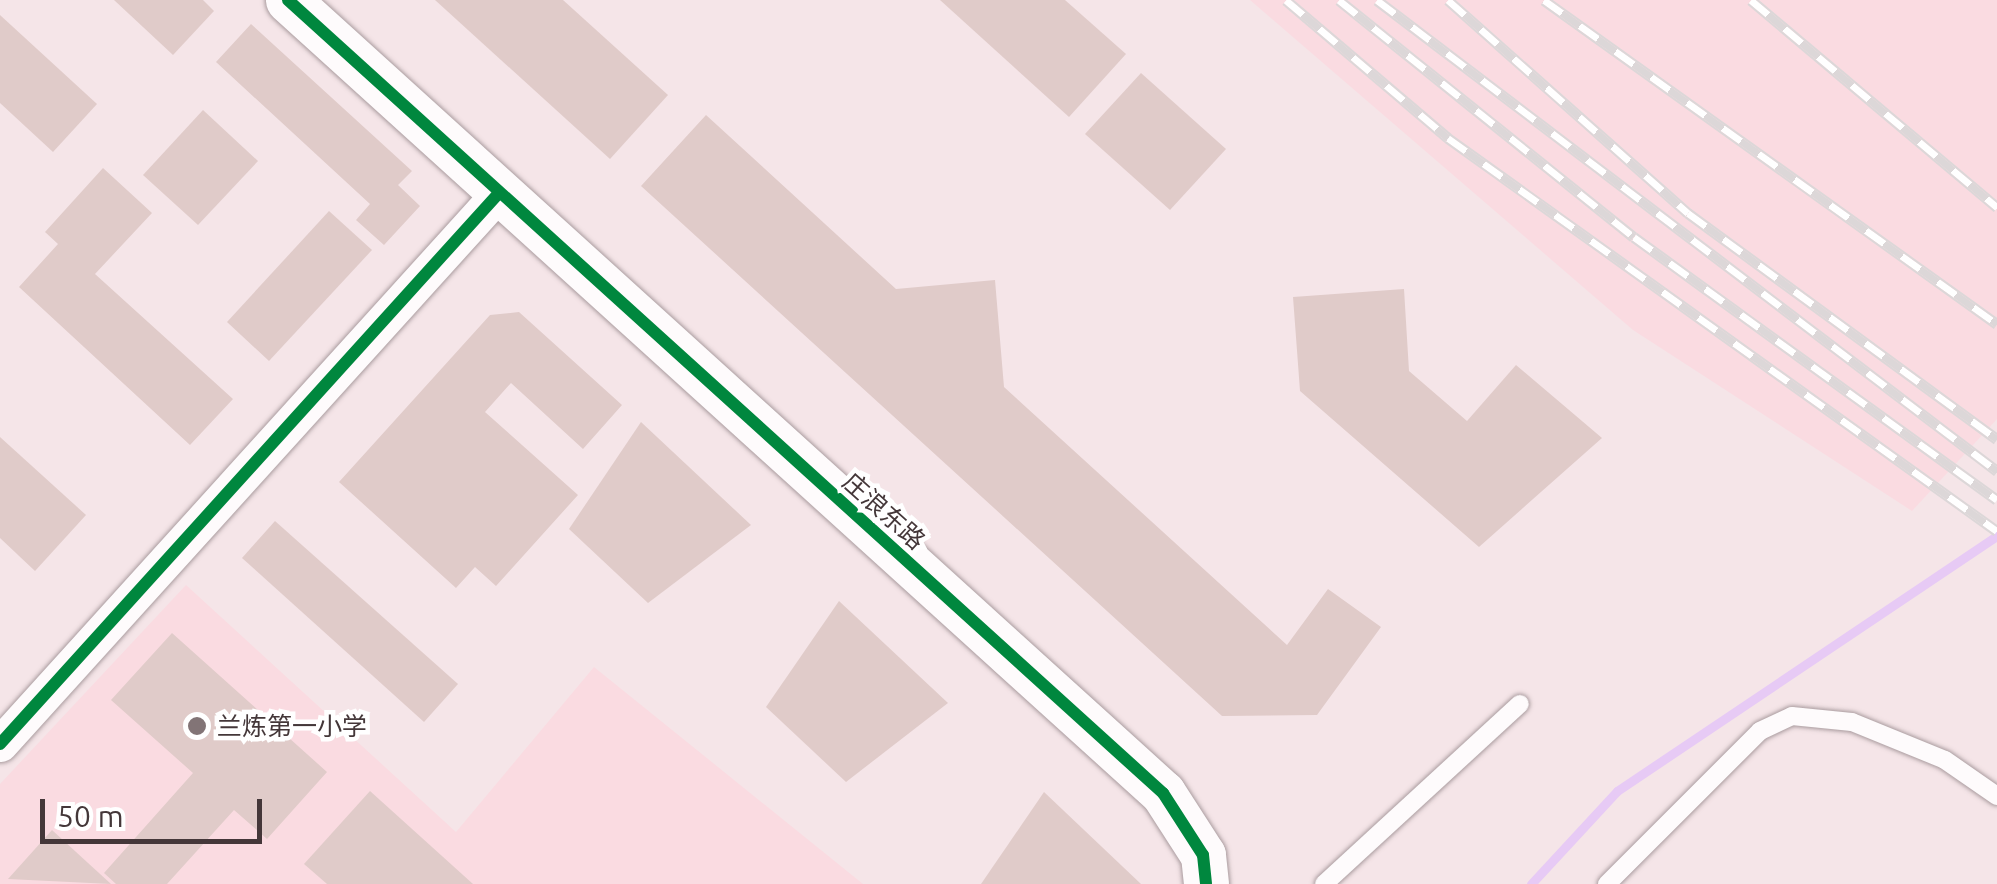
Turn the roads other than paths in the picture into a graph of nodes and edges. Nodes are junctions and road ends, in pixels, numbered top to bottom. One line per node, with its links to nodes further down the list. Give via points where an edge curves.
1 (288, 0): 2 (street, 庄浪东路)
2 (499, 193): 4 (street); 6 (street, 庄浪东路, via 1164,793 1203,855)
3 (1520, 704): 7 (lane)
4 (0, 744)
5 (1997, 796): 8 (lane, via 1945,760 1852,722 1792,716 1760,731)
6 (1206, 884)
7 (1324, 884)
8 (1607, 884)

